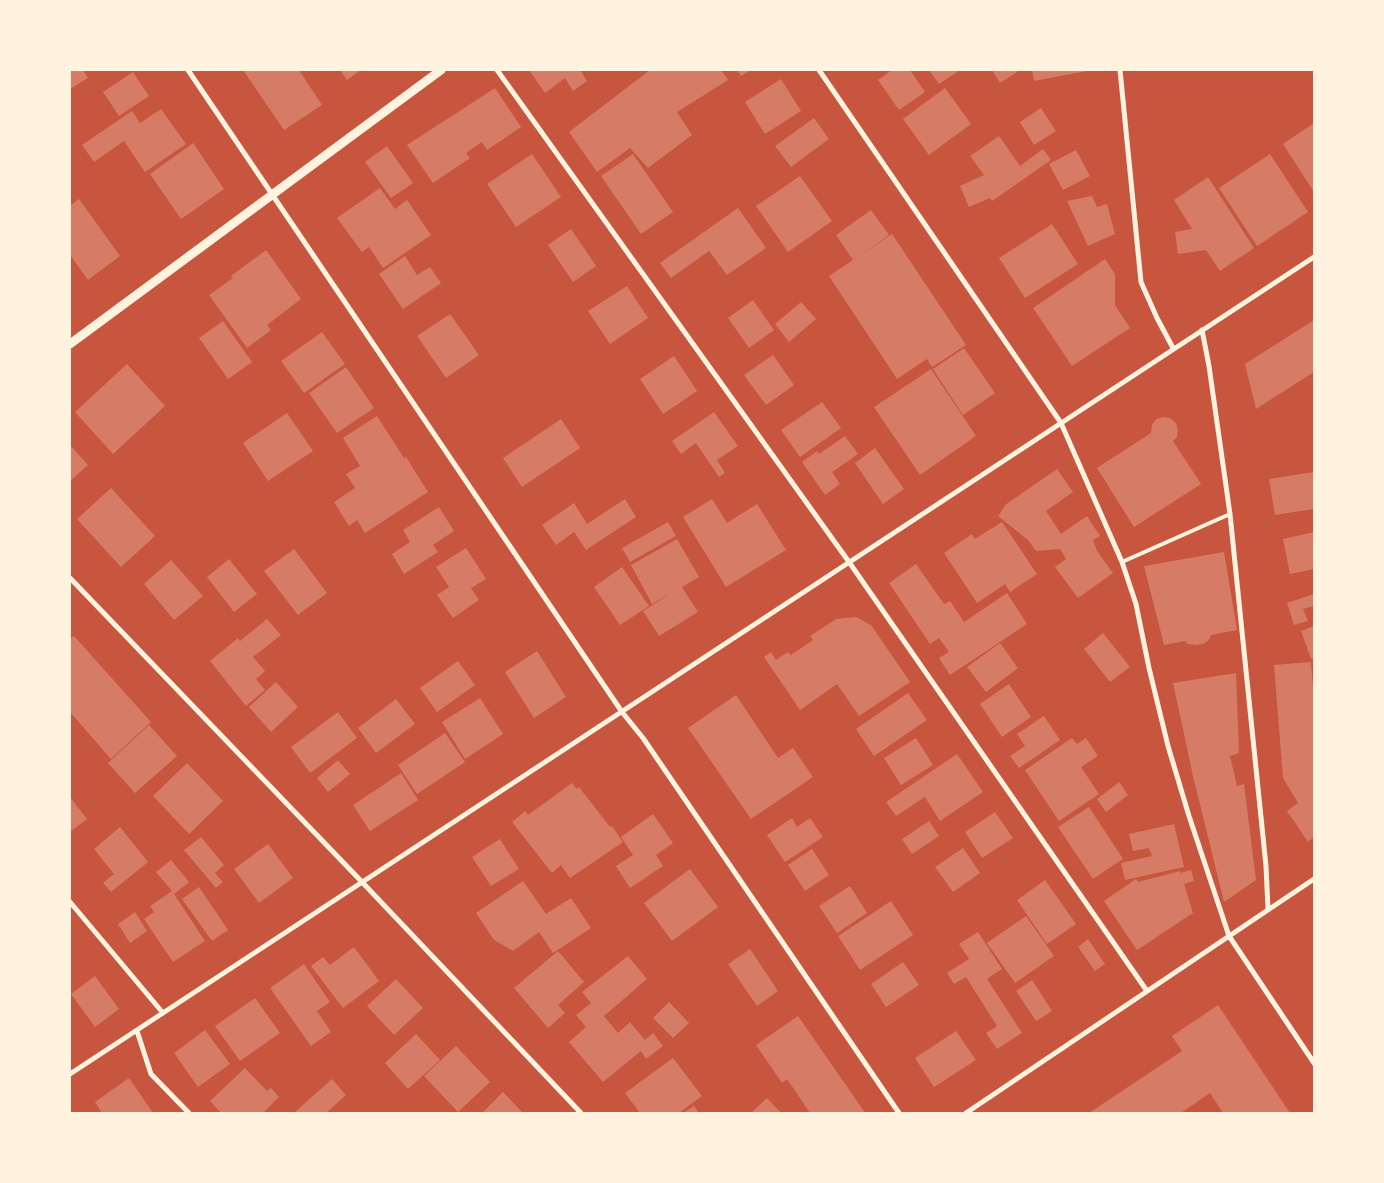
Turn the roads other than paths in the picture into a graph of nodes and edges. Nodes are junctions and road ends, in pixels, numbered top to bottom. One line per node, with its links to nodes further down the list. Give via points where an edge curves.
1 (188, 70): 6 (street)
2 (441, 70): 6 (street)
3 (497, 70): 13 (street)
4 (819, 70): 11 (street)
5 (1120, 70): 10 (street, via 1141,282)
6 (273, 194): 9 (street); 16 (street)
7 (1314, 257): 8 (street)
8 (1202, 330): 10 (street); 12 (street)
9 (70, 344)
10 (1173, 348): 11 (street)
11 (1061, 423): 13 (street); 14 (street)
12 (1230, 514): 14 (lane); 20 (street)
13 (849, 562): 16 (street); 22 (street)
14 (1122, 562): 21 (street, via 1136,604 1168,746)
15 (70, 578): 18 (street)
16 (622, 712): 18 (street); 30 (street, via 643,738)
17 (1314, 879): 20 (street)
18 (362, 882): 23 (street); 29 (street)
19 (70, 902): 23 (street)
20 (1268, 909): 21 (street)
21 (1228, 936): 22 (street); 25 (street)
22 (1147, 991): 27 (street)
23 (163, 1013): 24 (street)
24 (137, 1031): 26 (street); 28 (street, via 151,1074)
25 (1314, 1063)
26 (70, 1074)
27 (970, 1112)
28 (189, 1113)
29 (581, 1113)
30 (899, 1113)

